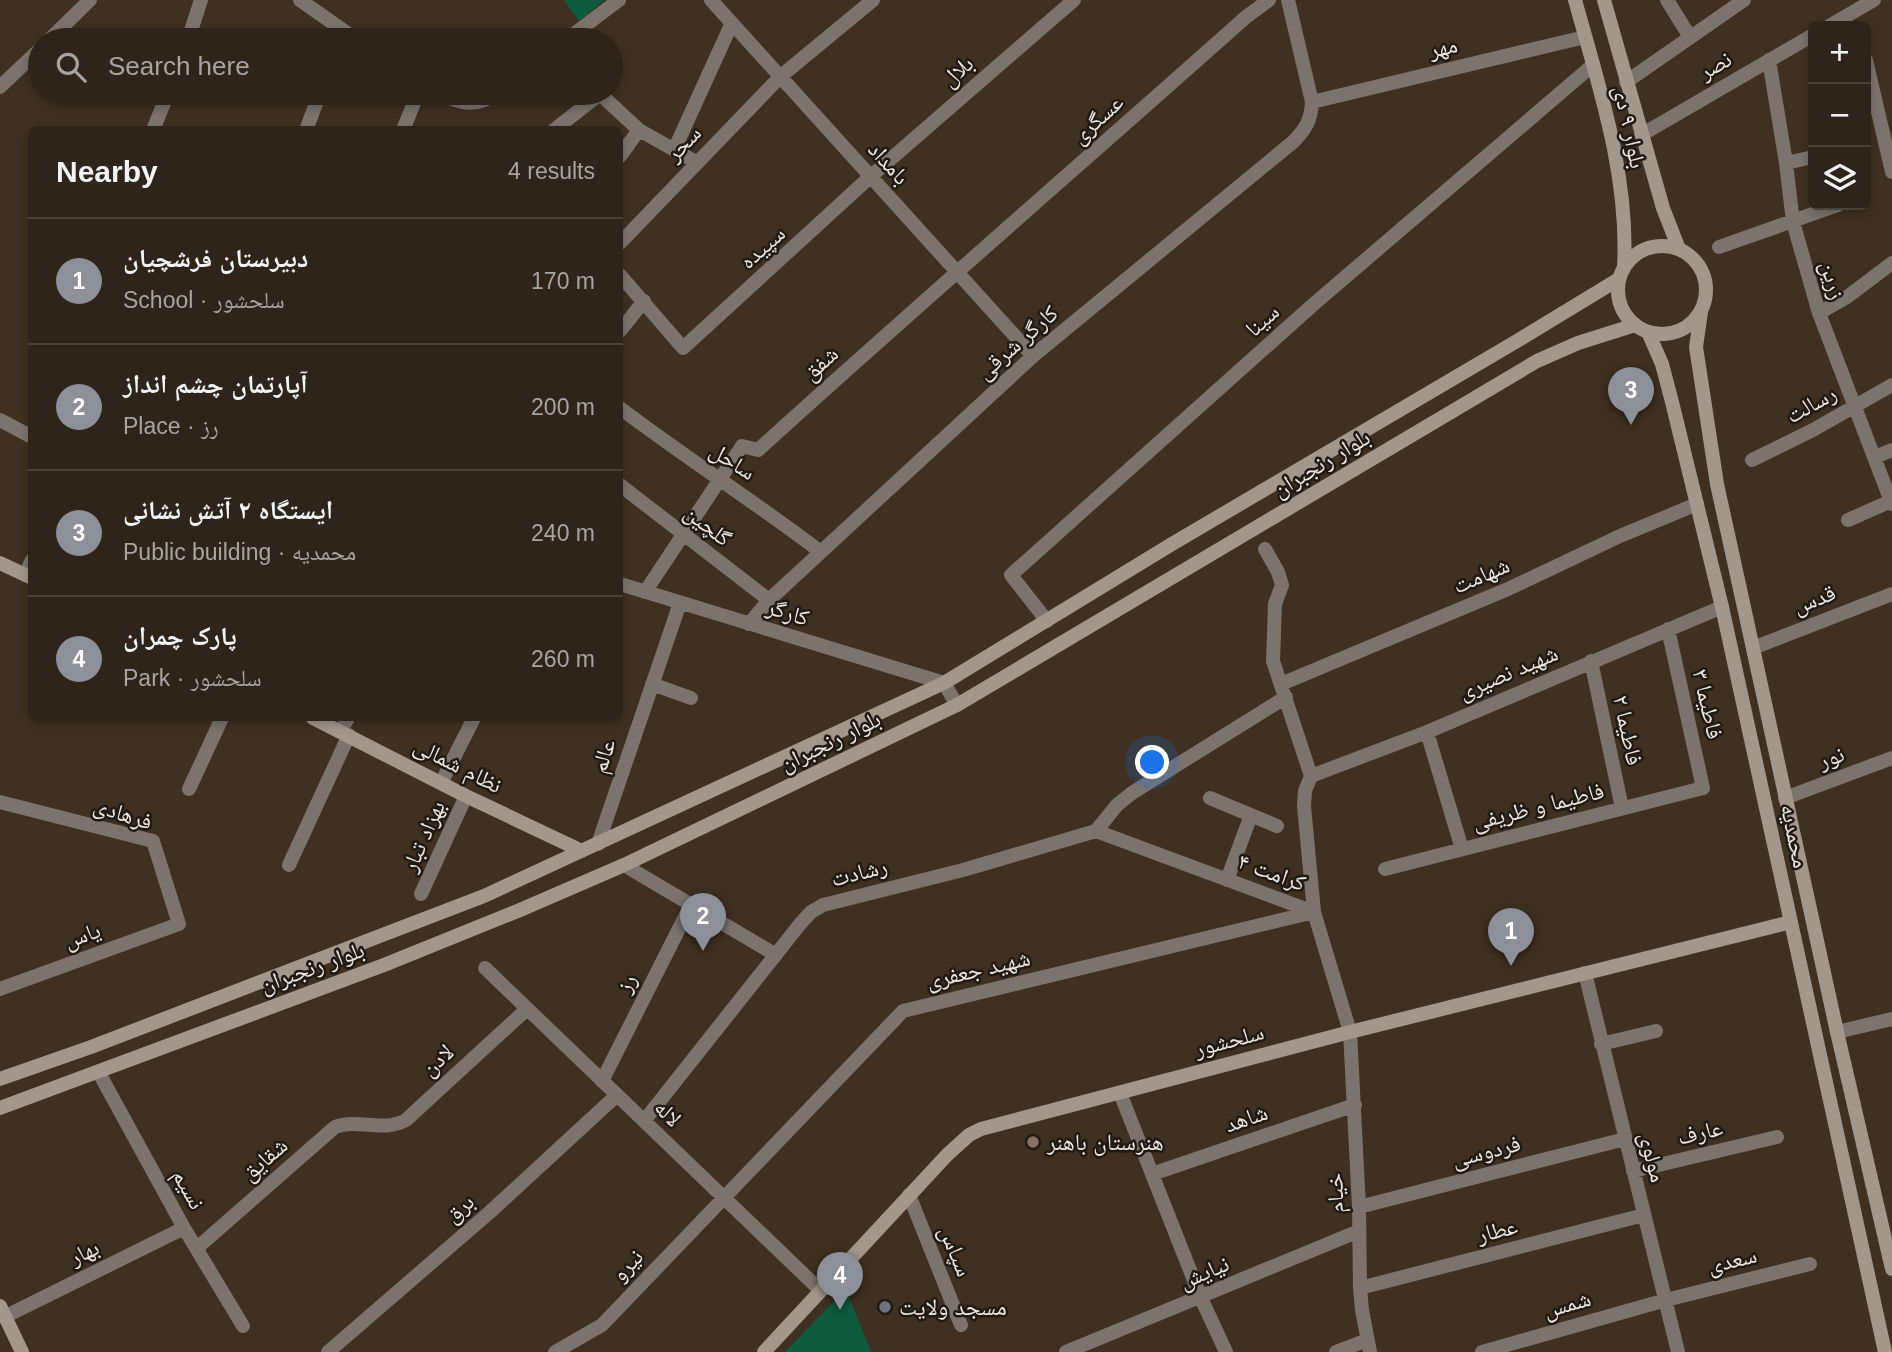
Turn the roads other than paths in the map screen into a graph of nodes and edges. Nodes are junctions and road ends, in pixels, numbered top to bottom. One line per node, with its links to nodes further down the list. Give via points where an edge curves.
1 (90, 0): 15 (street)
2 (201, 0): 19 (street)
3 (300, 0): 20 (street)
4 (619, 0): 21 (street)
5 (711, 0): 17 (street, بامداد)
6 (873, 0): 28 (street, سحر)
7 (1074, 0): 50 (street, بلال)
8 (1269, 0): 58 (street, عسگری)
9 (1288, 0): 32 (street)
10 (1575, 0): 22 (main road, بلوار ۹ دی)
11 (1604, 0): 29 (main road, بلوار ۹ دی)
12 (1667, 0): 23 (street)
13 (1744, 0): 23 (street)
14 (1874, 0): 16 (street)
15 (81, 7): 18 (street)
16 (1856, 19)
17 (733, 23): 28 (street, بامداد); 44 (street)
18 (61, 28)
19 (192, 28)
20 (333, 28)
21 (582, 28)
22 (1585, 37): 27 (main road, بلوار ۹ دی); 32 (street, مهر)
23 (1690, 37): 29 (street)
24 (1808, 38): 26 (street, نصر)
25 (28, 60): 31 (street)
26 (1769, 60): 43 (street, نصر); 48 (street, زرین)
27 (1593, 65): 57 (main road, بلوار ۹ دی, via 1615,152 1626,231); 91 (street, سینا, via 1315,303 1011,575)
28 (781, 76): 47 (street, سحر); 50 (street, بامداد)
29 (1626, 82): 43 (main road, بلوار ۹ دی)
30 (1871, 82): 49 (street)
31 (0, 87)
32 (1312, 102): 66 (street, کارگر شرقی, via 1311,118 1293,142)
33 (163, 105): 38 (street)
34 (315, 105): 39 (street)
35 (413, 105): 40 (street)
36 (584, 105): 41 (street)
37 (612, 105): 42 (street)
38 (155, 126)
39 (308, 126)
40 (405, 126)
41 (559, 126)
42 (639, 130): 44 (street); 45 (street)
43 (1641, 135): 55 (main road, بلوار ۹ دی)
44 (675, 148): 47 (street)
45 (623, 152)
46 (1808, 158): 48 (street)
47 (696, 162): 53 (street, سحر)
48 (1786, 163): 52 (street, زرین)
49 (1892, 172)
50 (870, 177): 58 (street, بامداد); 60 (street, سپیده, via 683,348)
51 (1825, 210): 52 (street)
52 (1793, 222): 54 (street); 62 (street, زرین)
53 (623, 240)
54 (1719, 247)
55 (1679, 249): 57 (main road, via 1643,250); 61 (main road, via 1701,269 1706,283)
56 (1892, 263): 62 (street)
57 (1621, 273): 63 (main road, via 1620,304); 91 (main road, بلوار رنجبران, via 1517,341)
58 (958, 274): 66 (street, بامداد); 75 (street, شفق, via 758,450 742,446)
59 (623, 278): 60 (street)
60 (644, 301): 64 (street)
61 (1701, 312): 65 (main road, via 1678,332); 94 (main road, محمدیه, via 1696,347 1716,477)
62 (1819, 313): 68 (street, زرین)
63 (1635, 325): 65 (main road); 100 (main road, بلوار رنجبران, via 1537,361)
64 (623, 327)
65 (1648, 332): 78 (main road, محمدیه, via 1662,364)
66 (1032, 356): 82 (street, کارگر شرقی)
67 (1892, 385): 68 (street, رسالت)
68 (1854, 406): 73 (street, زرین); 74 (street, رسالت)
69 (623, 410): 75 (street, ساحل)
70 (0, 421): 71 (street)
71 (28, 434)
72 (1892, 450): 73 (street)
73 (1875, 457): 77 (street, زرین)
74 (1752, 460)
75 (720, 482): 80 (street); 82 (street, ساحل)
76 (623, 487): 80 (street, گلچین)
77 (1891, 503): 79 (street)
78 (1697, 504): 90 (main road, محمدیه); 98 (street, شهامت)
79 (1848, 520)
80 (683, 535): 86 (street); 88 (street, گلچین)
81 (1265, 549): 98 (street, via 1281,580 1272,644)
82 (821, 552): 88 (street, کارگر شرقی)
83 (0, 563): 84 (main road)
84 (28, 576)
85 (623, 585): 86 (street, کارگر)
86 (645, 592): 89 (street, کارگر)
87 (1892, 594): 94 (street, قدس)
88 (769, 600): 92 (street, کارگر شرقی)
89 (680, 603): 92 (street, کارگر); 97 (street, عالم)
90 (1722, 607): 93 (street, شهید نصیری); 129 (main road, محمدیه)
91 (1047, 621): 96 (main road, بلوار رنجبران)
92 (749, 624): 96 (street, کارگر)
93 (1668, 629): 95 (street, شهید نصیری); 109 (street, ۳ فاطیما)
94 (1753, 648): 113 (main road, محمدیه)
95 (1591, 661): 105 (street, شهید نصیری); 115 (street, فاطیما ۲)
96 (944, 683): 100 (street); 119 (main road, بلوار رنجبران)
97 (652, 684): 99 (street); 119 (street, عالم)
98 (1283, 691): 107 (street); 118 (street, شهامت, via 1132,793)
99 (691, 698)
100 (957, 705): 123 (main road, بلوار رنجبران)
101 (221, 721): 110 (street)
102 (323, 721): 104 (main road, نظام شمالی)
103 (473, 721): 108 (street)
104 (346, 728): 108 (main road, نظام شمالی); 122 (street)
105 (1427, 732): 107 (street, شهید نصیری); 120 (street)
106 (1892, 758): 113 (street, نور)
107 (1311, 776): 128 (street, via 1304,806)
108 (442, 783): 111 (main road, نظام شمالی)
109 (1703, 788): 115 (street, فاطیما و ظریفی)
110 (189, 789)
111 (466, 796): 121 (main road, نظام شمالی); 126 (street, بهزاد تبار)
112 (1210, 798): 116 (street)
113 (1785, 798): 139 (main road, محمدیه)
114 (0, 802): 130 (street, فرهادی, via 153,842)
115 (1622, 808): 120 (street, فاطیما و ظریفی)
116 (1251, 815): 117 (street); 125 (street)
117 (1277, 826)
118 (1096, 831): 125 (street, کرامت ۴); 131 (street, رشادت, via 822,905)
119 (598, 844): 121 (main road, بلوار رنجبران)
120 (1462, 849): 124 (street, فاطیما و ظریفی)
121 (582, 851): 142 (main road, بلوار رنجبران, via 484,896)
122 (289, 865)
123 (624, 865): 127 (street); 141 (main road, بلوار رنجبران, via 384,965)
124 (1385, 869)
125 (1227, 880): 128 (street, کرامت ۴)
126 (421, 894)
127 (691, 905): 131 (street); 143 (street, رز)
128 (1314, 912): 138 (street, کرامت ۴); 155 (street, شهید جعفری, via 903,1011)
129 (1791, 922): 133 (main road, سلحشور); 180 (main road, محمدیه)
130 (179, 923): 134 (street, یاس)
131 (776, 956): 148 (street, رشادت)
132 (485, 968): 135 (street, لاله)
133 (1584, 973): 138 (main road, سلحشور); 140 (street, مولوی)
134 (0, 989)
135 (527, 1009): 143 (street, لاله); 149 (street, لادن, via 406,1120)
136 (1892, 1019): 139 (street)
137 (1656, 1031): 140 (street)
138 (1350, 1032): 144 (main road, سلحشور); 146 (street, خیام)
139 (1837, 1032): 162 (main road, محمدیه)
140 (1601, 1044): 151 (street, مولوی)
141 (99, 1073): 147 (main road, بلوار رنجبران); 158 (street, نسیم)
142 (0, 1079)
143 (602, 1081): 145 (street, لاله)
144 (1120, 1093): 153 (street); 154 (main road, سلحشور, via 981,1129 947,1155)
145 (617, 1095): 148 (street, لاله); 172 (street, برق)
146 (1355, 1105): 153 (street, شاهد); 156 (street, خیام)
147 (0, 1108)
148 (644, 1121): 155 (street, لاله)
149 (370, 1126): 160 (street, شقایق, via 335,1127)
150 (1777, 1137): 152 (street, عارف)
151 (1625, 1139): 152 (street, مولوی); 156 (street, فردوسی)
152 (1633, 1171): 157 (street, مولوی)
153 (1152, 1174): 165 (street)
154 (909, 1195): 164 (main road, سلحشور); 168 (street, سپاس)
155 (723, 1197): 164 (street, لاله); 173 (street, نیرو, via 602,1325)
156 (1359, 1207): 159 (street, خیام)
157 (1644, 1215): 163 (street, عطار); 166 (street, مولوی)
158 (184, 1227): 160 (street, نسیم); 167 (street, بهار)
159 (1359, 1231): 163 (street, خیام); 165 (street, نیایش)
160 (197, 1248): 169 (street, نسیم)
161 (1810, 1264): 166 (street, سعدی)
162 (1892, 1269)
163 (1360, 1288): 170 (street, خیام)
164 (820, 1290): 174 (main road, سلحشور)
165 (1201, 1298): 175 (street, نیایش); 176 (street)
166 (1665, 1300): 178 (street, شمس); 179 (street, مولوی)
167 (2, 1311): 171 (main road)
168 (961, 1325)
169 (243, 1326)
170 (1368, 1346): 177 (street)
171 (22, 1352)
172 (328, 1352)
173 (555, 1352)
174 (764, 1352)
175 (1066, 1352)
176 (1226, 1352)
177 (1336, 1352)
178 (1482, 1352)
179 (1678, 1352)
180 (1885, 1352)

